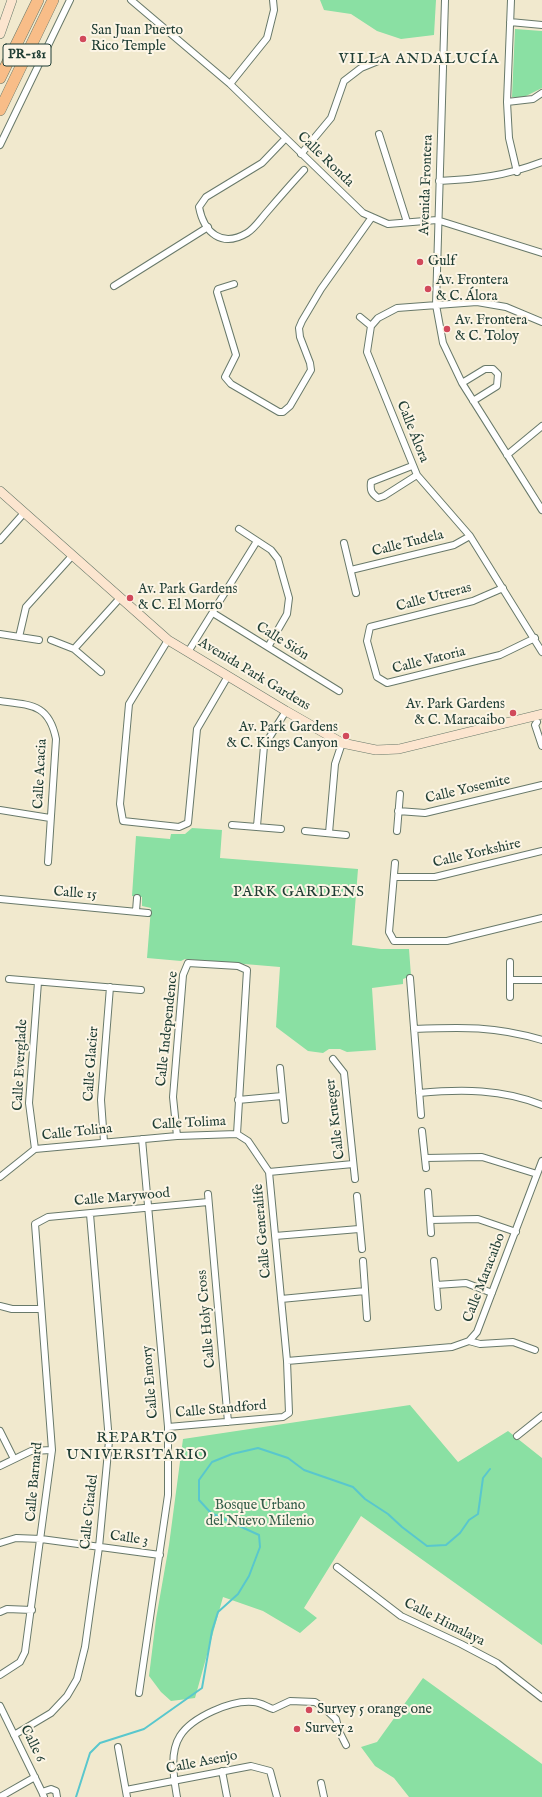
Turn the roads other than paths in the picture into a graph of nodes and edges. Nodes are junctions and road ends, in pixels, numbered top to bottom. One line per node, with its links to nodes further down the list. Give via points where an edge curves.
1 (12, 0): 11 (street)
2 (38, 0): 13 (highway, PR-181)
3 (53, 0): 17 (highway, PR-181)
4 (70, 0): 20 (street)
5 (131, 0): 14 (street, Calle Ronda)
6 (273, 0): 14 (street, via 274,10 267,38)
7 (446, 0): 25 (street, Avenida Frontera)
8 (511, 0): 9 (street)
9 (510, 22): 10 (street); 16 (street)
10 (542, 25)
11 (1, 29)
12 (383, 59): 21 (street, via 362,68 344,81 331,118)
13 (0, 78)
14 (230, 84): 19 (street, Calle Ronda)
15 (542, 93): 16 (street, via 533,99)
16 (507, 102): 24 (street, via 509,138)
17 (0, 110)
18 (379, 134): 28 (street)
19 (285, 138): 21 (street, Calle Ronda); 29 (street, via 262,163 202,201 201,217)
20 (0, 145)
21 (301, 154): 26 (street, Calle Ronda, via 363,213)
22 (542, 162): 24 (street)
23 (304, 170): 29 (street, via 247,233 231,240 220,239)
24 (517, 172): 25 (street, via 479,179)
25 (439, 181): 27 (street, Avenida Frontera)
26 (372, 217): 28 (street, Calle Ronda, via 388,224); 31 (street, via 321,289 302,321 300,337 311,370 284,412 279,412 231,384 225,377 236,355 217,292 218,289)
27 (437, 220): 28 (street, Calle Ronda); 30 (street, Calle Ronda); 33 (street, Avenida Frontera)
28 (407, 222)
29 (208, 228): 32 (street)
30 (542, 253)
31 (234, 284)
32 (114, 286)
33 (436, 305): 35 (street, via 477,302 506,307); 36 (street, via 397,308 378,318); 37 (street, Avenida Frontera, via 443,343)
34 (360, 318): 36 (street)
35 (542, 322)
36 (371, 326): 41 (street, Calle Álora, via 367,352)
37 (462, 383): 38 (street, Avenida Frontera); 38 (street, via 485,369 493,369 498,374 497,386)
38 (473, 401): 40 (street, Avenida Frontera)
39 (542, 426): 40 (street)
40 (507, 454): 44 (street, Avenida Frontera)
41 (412, 466): 42 (street, Calle Álora); 42 (street, via 371,482 373,494 378,498 384,496)
42 (417, 475): 47 (street, Calle Álora)
43 (0, 491): 45 (street, Avenida Park Gardens)
44 (542, 510)
45 (24, 513): 48 (street); 51 (street, Avenida Park Gardens)
46 (239, 529): 49 (street)
47 (470, 536): 52 (street, Calle Tudela, via 454,544); 53 (street, Calle Álora)
48 (0, 540)
49 (257, 541): 56 (street); 64 (street, via 271,550 278,559 289,598 287,614)
50 (344, 543): 52 (street)
51 (72, 556): 55 (street, Avenida Park Gardens); 59 (street, via 26,607)
52 (351, 570): 54 (street)
53 (503, 588): 57 (street, Calle Utreras, via 473,601); 60 (street, Calle Álora)
54 (356, 593)
55 (120, 598): 63 (street, Avenida Park Gardens); 65 (street)
56 (213, 613): 64 (street, Calle Sión); 66 (street)
57 (370, 627): 60 (street, Calle Vatoria, via 367,641 377,677 387,683 500,655)
58 (0, 634): 59 (street)
59 (19, 637): 61 (street)
60 (535, 638): 67 (street, Calle Álora)
61 (39, 640)
62 (51, 640): 65 (street)
63 (168, 640): 66 (street, Avenida Park Gardens); 69 (street, via 129,704 120,804 123,820 179,827 188,823 197,729)
64 (268, 647): 70 (street, Calle Sión)
65 (74, 649): 68 (street)
66 (188, 652): 69 (street, Avenida Park Gardens)
67 (542, 652)
68 (101, 672)
69 (228, 676): 72 (street, Avenida Park Gardens)
70 (339, 691)
71 (0, 701): 80 (street, Calle Acacia, via 30,705 45,713 53,724 56,739)
72 (286, 711): 74 (street, Avenida Park Gardens); 82 (street, via 264,746)
73 (538, 717): 74 (street, Avenida Park Gardens, via 399,749 376,750); 75 (street)
74 (342, 743): 86 (street, via 335,764)
75 (542, 746)
76 (542, 785): 79 (street, Calle Yosemite, via 425,813)
77 (400, 794): 79 (street)
78 (0, 810): 80 (street)
79 (398, 811): 85 (street)
80 (50, 818): 89 (street, Calle Acacia)
81 (232, 825): 82 (street)
82 (257, 826): 83 (street)
83 (281, 829)
84 (305, 831): 86 (street)
85 (397, 831)
86 (329, 833): 87 (street)
87 (346, 835)
88 (542, 851): 91 (street, Calle Yorkshire, via 435,877)
89 (48, 862)
90 (395, 863): 91 (street)
91 (394, 877): 96 (street, via 389,932 394,941 447,941)
92 (137, 898): 94 (street)
93 (0, 900): 94 (street, Calle 15)
94 (136, 911): 95 (street, Calle 15)
95 (148, 913)
96 (542, 918)
97 (510, 962): 100 (street)
98 (410, 978): 106 (street)
99 (8, 979): 102 (street)
100 (511, 980): 101 (street); 105 (street)
101 (542, 980)
102 (38, 982): 103 (street); 121 (street, Calle Everglade, via 29,1103)
103 (110, 987): 104 (street); 120 (street, Calle Glacier, via 101,1100)
104 (141, 990)
105 (510, 997)
106 (414, 1029): 107 (street, via 472,1027 515,1032); 110 (street)
107 (542, 1040)
108 (333, 1059): 124 (street, Calle Krueger, via 344,1073)
109 (280, 1068): 111 (street)
110 (419, 1093): 113 (street, via 455,1089 491,1091); 114 (street)
111 (282, 1096): 112 (street); 115 (street)
112 (238, 1100): 117 (street); 118 (street, Calle Independence, via 247,970 238,966 188,963 183,976 173,1096)
113 (542, 1105)
114 (421, 1115)
115 (285, 1120)
116 (422, 1131): 122 (street)
117 (238, 1134): 118 (street, Calle Tolima); 126 (street, Calle Generalife, via 248,1142)
118 (177, 1136): 119 (street, Calle Tolima)
119 (142, 1139): 120 (street, Calle Tolina); 134 (street, Calle Emory)
120 (104, 1142): 121 (street, Calle Tolina)
121 (35, 1149): 128 (street, Calle Tolina)
122 (425, 1158): 125 (street); 127 (street, via 482,1157)
123 (542, 1161): 127 (street, Calle Maracaibo)
124 (353, 1164): 126 (street); 129 (street, Calle Krueger)
125 (426, 1168)
126 (269, 1172): 141 (street, Calle Generalife)
127 (537, 1174): 140 (street, Calle Maracaibo)
128 (0, 1177)
129 (355, 1179)
130 (428, 1192): 136 (street)
131 (208, 1194): 133 (street)
132 (357, 1196): 137 (street)
133 (208, 1202): 134 (street, Calle Marywood); 158 (street, Calle Holy Cross)
134 (148, 1208): 135 (street, Calle Marywood); 159 (street, Calle Emory)
135 (90, 1214): 138 (street, Calle Marywood, via 48,1217 35,1224); 167 (street, Calle Citadel, via 109,1441)
136 (430, 1220): 139 (street); 140 (street, via 478,1218)
137 (359, 1229): 141 (street); 142 (street)
138 (36, 1231): 151 (street, Calle Barnard)
139 (431, 1232)
140 (516, 1232): 147 (street, Calle Maracaibo)
141 (275, 1236): 148 (street, Calle Generalife)
142 (362, 1249)
143 (362, 1261): 146 (street)
144 (434, 1261): 145 (street)
145 (436, 1285): 147 (street, via 466,1283); 150 (street)
146 (365, 1292): 148 (street); 152 (street)
147 (492, 1293): 153 (street, Calle Maracaibo, via 477,1332)
148 (281, 1299): 155 (street, Calle Generalife)
149 (0, 1306): 151 (street, via 12,1310)
150 (438, 1307)
151 (41, 1309): 162 (street, Calle Barnard)
152 (367, 1318)
153 (469, 1341): 154 (street, via 480,1344 513,1342); 155 (street, Calle Maracaibo, via 452,1347)
154 (535, 1350)
155 (286, 1362): 157 (street, Calle Generalife, via 289,1413)
156 (542, 1416): 161 (street)
157 (276, 1418): 158 (street, Calle Standford)
158 (228, 1422): 159 (street, Calle Standford)
159 (168, 1427): 168 (street, Calle Emory, via 168,1495)
160 (0, 1431): 163 (street)
161 (517, 1436)
162 (52, 1450): 163 (street, via 31,1451); 165 (street, Calle Barnard)
163 (14, 1459): 164 (street)
164 (0, 1466)
165 (42, 1539): 166 (street, Calle 3, via 16,1538); 167 (street, Calle 3); 170 (street, Calle Barnard)
166 (0, 1543)
167 (99, 1547): 168 (street, Calle 3); 176 (street, Calle Citadel, via 85,1647 77,1679 67,1696 51,1713)
168 (160, 1555): 173 (street, Calle Emory)
169 (337, 1567): 174 (street, Calle Himalaya, via 401,1616 497,1663)
170 (32, 1610): 171 (street, via 8,1609); 172 (street, Calle Barnard, via 26,1652 20,1662)
171 (0, 1612)
172 (0, 1675)
173 (138, 1693)
174 (542, 1698)
175 (0, 1706): 176 (street, Calle 6)
176 (14, 1735): 180 (street, Calle 6)
177 (346, 1745): 181 (street, via 336,1719 315,1702 290,1702 274,1709 254,1702 221,1706 190,1725 180,1737 173,1762)
178 (118, 1747): 183 (street)
179 (222, 1771): 181 (street, Calle Asenjo); 189 (street); 190 (street, Calle Asenjo, via 251,1766 270,1771)
180 (35, 1777): 184 (street, Calle 6); 185 (street)
181 (174, 1781): 183 (street, Calle Asenjo); 188 (street)
182 (321, 1783): 191 (street)
183 (126, 1790): 187 (street)
184 (43, 1794): 186 (street, Calle 6, via 48,1789 54,1789)
185 (0, 1797)
186 (57, 1797)
187 (127, 1797)
188 (177, 1797)
189 (228, 1797)
190 (277, 1797)
191 (324, 1797)

